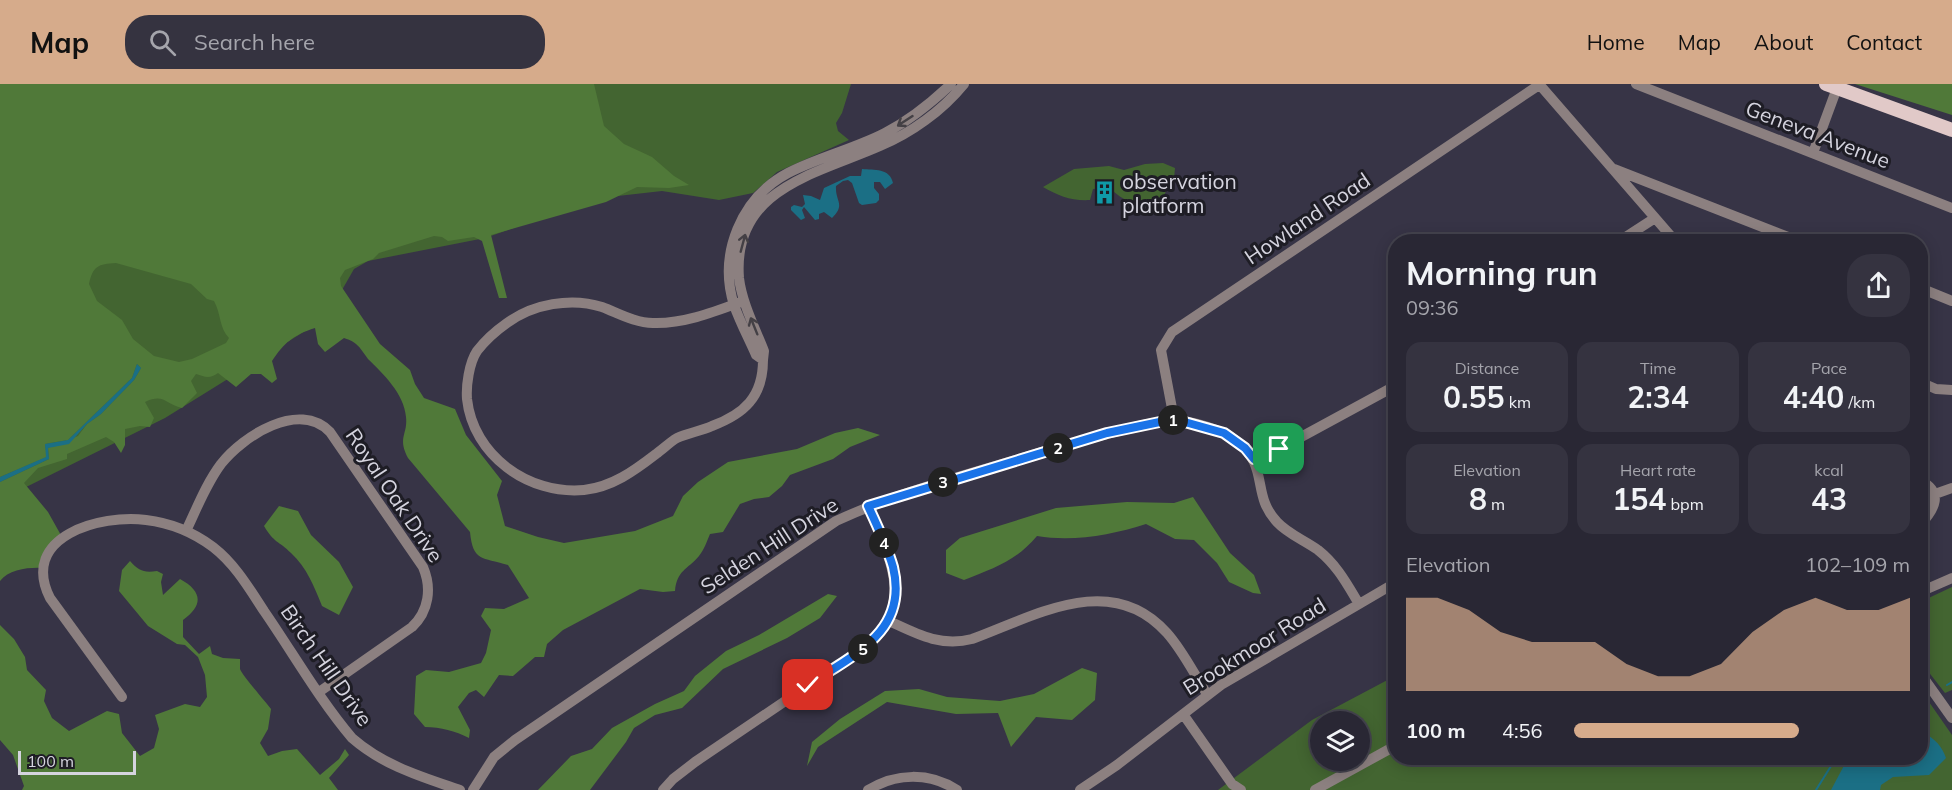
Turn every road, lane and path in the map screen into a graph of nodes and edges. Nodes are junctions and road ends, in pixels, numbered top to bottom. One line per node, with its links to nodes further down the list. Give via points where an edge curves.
1 (951, 84): 16 (street, one-way to 16, via 901,124 788,173 761,193 732,242 729,278)
2 (964, 84): 16 (street, one-way to 2, via 741,245 751,222 772,196 798,179 906,133)
3 (1539, 84): 8 (street); 20 (street, Howland Road, via 1172,332 1161,350)
4 (1636, 84): 7 (street, Geneva Avenue)
5 (1831, 86): 6 (main road); 7 (street)
6 (1952, 130)
7 (1813, 153): 9 (street, Geneva Avenue)
8 (1612, 168): 10 (street); 13 (street)
9 (1952, 208)
10 (1655, 218): 11 (street); 12 (street)
11 (1630, 234)
12 (1669, 234)
13 (1781, 234)
14 (1928, 291): 15 (street)
15 (1952, 301)
16 (739, 302): 16 (street, via 765,351 758,388 748,406 713,426 677,438 614,483 583,490 527,481 496,460 480,439 469,414 466,385 476,352 507,323 545,305 585,302 623,317 653,323 702,316)
17 (1928, 386): 19 (street)
18 (1388, 390): 21 (street)
19 (1952, 390)
20 (1174, 419): 21 (street, Selden Hill Drive, via 1224,433); 25 (street, Selden Hill Drive, via 1107,433)
21 (1254, 459): 31 (street, via 1269,512 1283,528 1333,564)
22 (1928, 485): 24 (street)
23 (1952, 488): 24 (street)
24 (1935, 494): 26 (street)
25 (868, 506): 32 (street, via 894,574); 41 (street, Selden Hill Drive, via 824,528 515,740 494,757)
26 (1928, 515)
27 (186, 531): 34 (street, Birch Hill Drive, via 210,544 232,564); 34 (street, Royal Oak Drive, via 218,469 248,440 271,427 296,420 315,422 330,432 421,564 428,592 416,624); 36 (street, Birch Hill Drive, via 136,519 97,523 62,537 52,547 45,564 43,580 50,598)
28 (1952, 578): 30 (street)
29 (1388, 587): 31 (street, Brookmoor Road)
30 (1928, 588)
31 (1359, 604): 35 (street, Brookmoor Road)
32 (889, 621): 35 (street, via 933,640 957,642 1076,602 1119,603 1163,629); 42 (street, via 865,647 695,762)
33 (1928, 684): 38 (street)
34 (319, 692): 40 (street, Birch Hill Drive, via 344,729 372,753 407,772)
35 (1207, 694): 37 (street, Brookmoor Road)
36 (122, 697)
37 (1183, 714): 45 (street, Brookmoor Road); 46 (street)
38 (1952, 718)
39 (1388, 751): 47 (street)
40 (460, 790)
41 (473, 790)
42 (663, 790)
43 (868, 790): 44 (street, via 890,779 912,777 940,781)
44 (957, 790)
45 (1080, 790)
46 (1240, 790)
47 (1315, 790)

